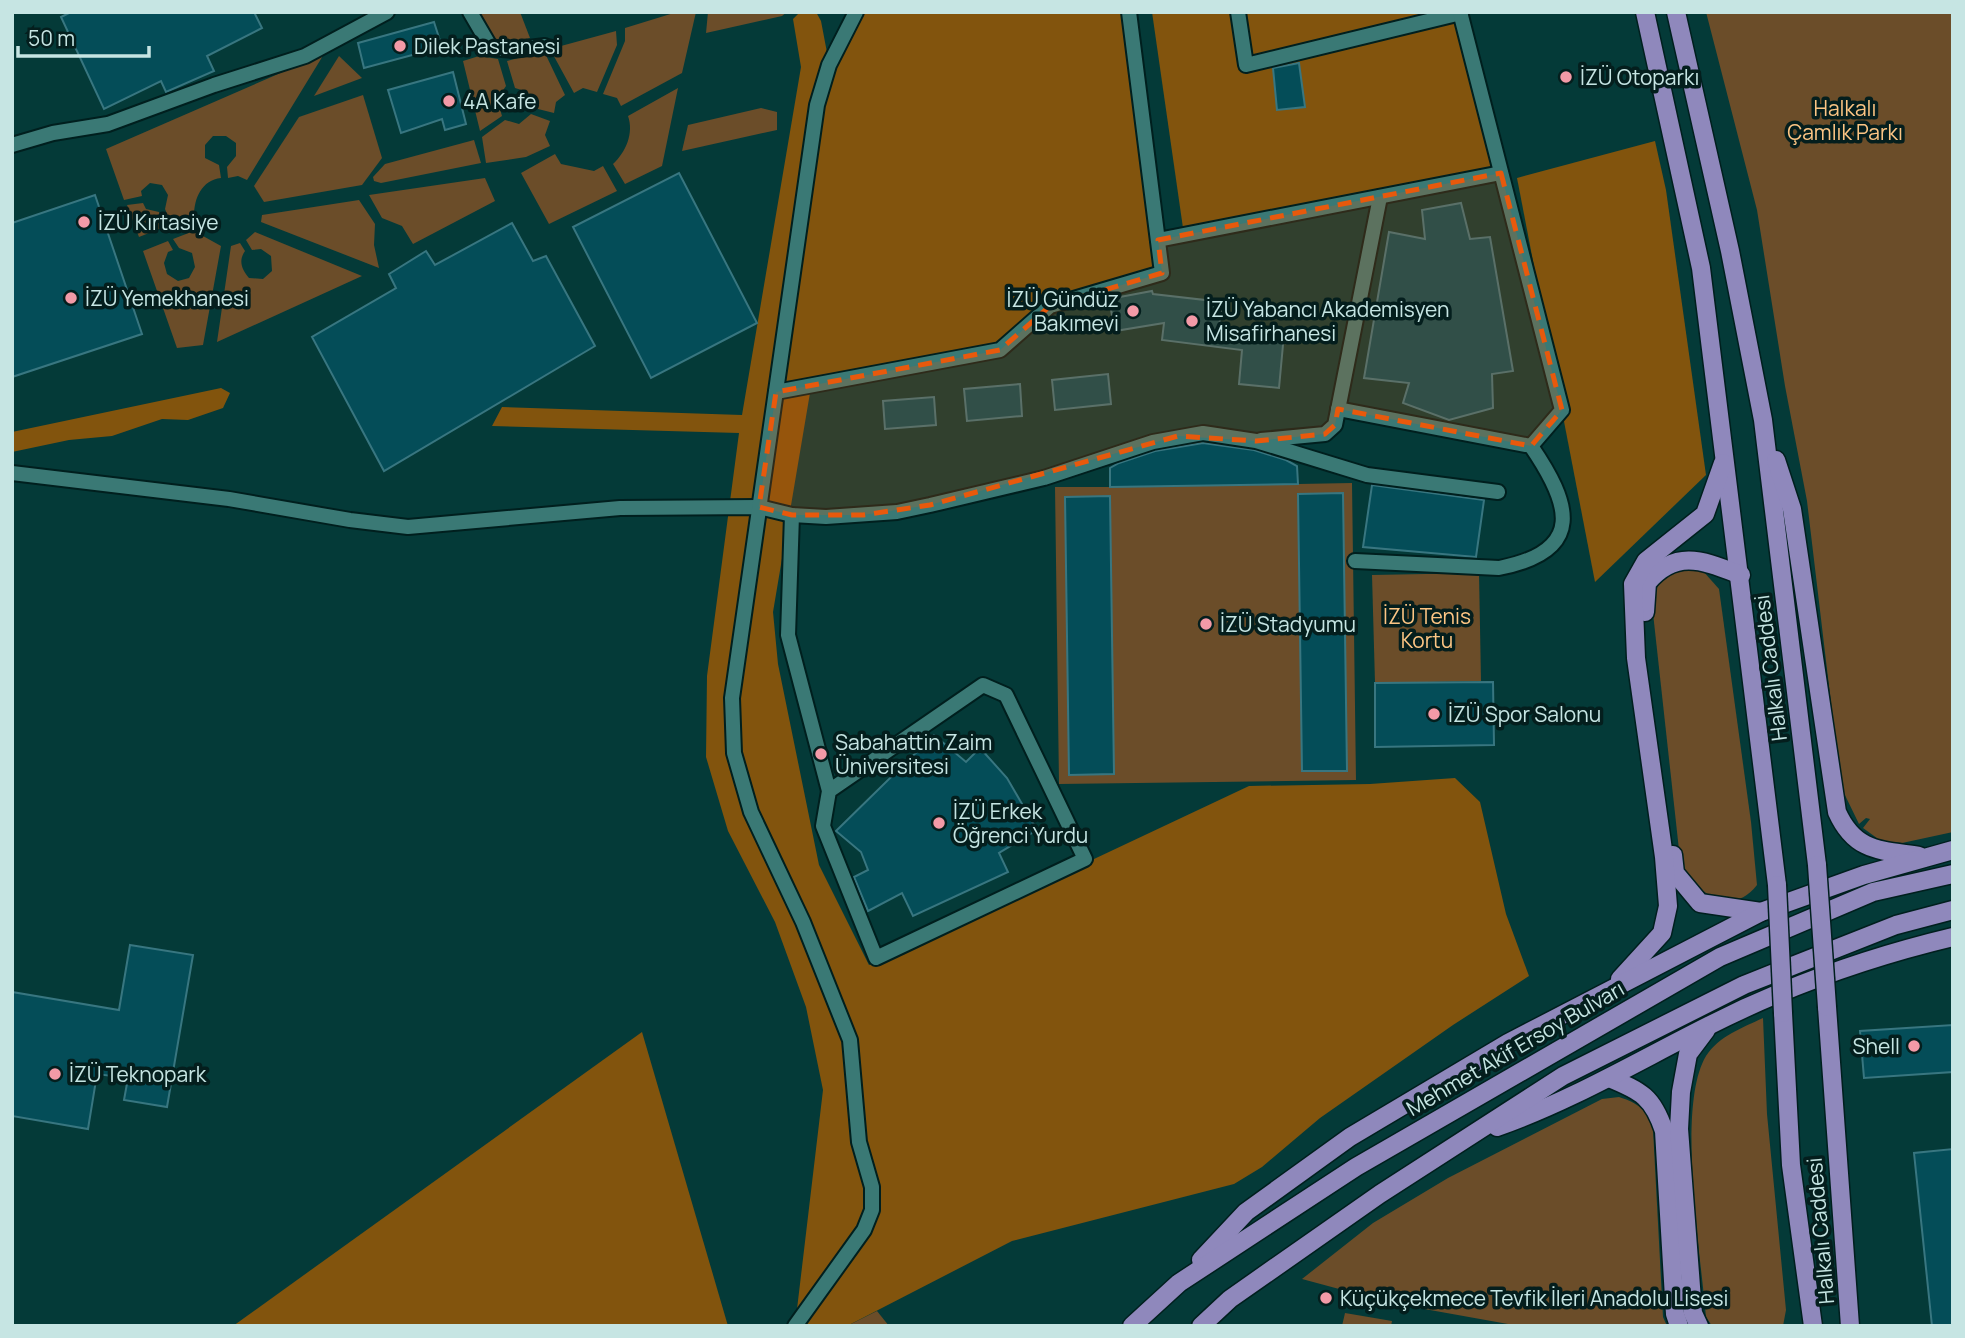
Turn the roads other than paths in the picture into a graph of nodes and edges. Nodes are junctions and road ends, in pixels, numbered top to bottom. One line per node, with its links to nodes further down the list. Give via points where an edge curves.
1 (387, 12): 10 (street, via 305,57 108,124)
2 (470, 12): 9 (street, via 491,48)
3 (856, 12): 14 (street, via 829,65 817,105)
4 (1129, 12): 13 (street)
5 (1238, 12): 8 (street, via 1246,65)
6 (1645, 12): 19 (main road, Halkalı Caddesi, via 1701,268)
7 (1676, 12): 16 (main road, Halkalı Caddesi, via 1725,225)
8 (1460, 13): 11 (street)
9 (545, 46)
10 (12, 145)
11 (1501, 173): 12 (street); 18 (street, via 1562,410)
12 (1380, 197): 13 (street); 15 (street)
13 (1158, 240): 14 (street, via 1162,273 1049,306 1000,350)
14 (776, 392): 22 (street)
15 (1338, 409): 17 (street, via 1335,425 1325,435); 18 (street)
16 (1763, 420): 28 (main road, via 1792,509 1837,812 1858,842 1868,848); 46 (main road, Halkalı Caddesi, bridge, via 1817,865)
17 (1256, 441): 21 (street, via 1367,475); 23 (street, via 1230,435 1178,436 1044,478 930,505 863,515)
18 (1531, 446): 24 (street, via 1552,476 1564,505 1564,521 1547,548 1499,568)
19 (1726, 456): 25 (main road, Halkalı Caddesi); 33 (main road, via 1705,514 1646,561 1633,584 1636,659 1668,906 1662,933)
20 (12, 473): 22 (street, via 229,499 408,527 620,508)
21 (1498, 492)
22 (759, 508): 23 (street); 39 (street, via 732,698 734,753 751,812 803,922 850,1040 859,1142 872,1187 872,1210 864,1230)
23 (792, 515): 26 (street, via 788,635)
24 (1356, 561)
25 (1741, 575): 31 (main road, via 1700,559 1659,569 1647,583 1645,636 1675,873 1700,903); 38 (main road, Halkalı Caddesi, bridge, via 1777,885 1791,1165)
26 (829, 791): 26 (street, via 823,827 876,958 1085,859 1006,695 983,685)
27 (1953, 850): 28 (main road)
28 (1924, 857): 31 (main road)
29 (1953, 874): 37 (main road, Mehmet Akif Ersoy Bulvarı, via 1873,892 1720,957 1356,1167)
30 (1953, 910): 36 (main road, via 1896,925 1744,985 1563,1076)
31 (1761, 912): 33 (main road)
32 (1953, 937): 34 (main road, via 1838,971)
33 (1609, 990): 37 (main road, via 1508,1043 1350,1137 1246,1212)
34 (1710, 1025): 35 (main road); 43 (main road, via 1688,1054 1679,1129 1693,1313)
35 (1609, 1077): 36 (main road, via 1543,1111); 42 (main road, via 1637,1089 1656,1108 1664,1131)
36 (1467, 1138): 41 (main road, via 1230,1300)
37 (1179, 1283): 40 (main road, Mehmet Akif Ersoy Bulvarı)
38 (1810, 1305): 44 (main road); 45 (main road, Halkalı Caddesi)
39 (795, 1326)
40 (1132, 1326)
41 (1201, 1326)
42 (1679, 1326)
43 (1699, 1326)
44 (1801, 1326)
45 (1812, 1326)
46 (1850, 1326)

